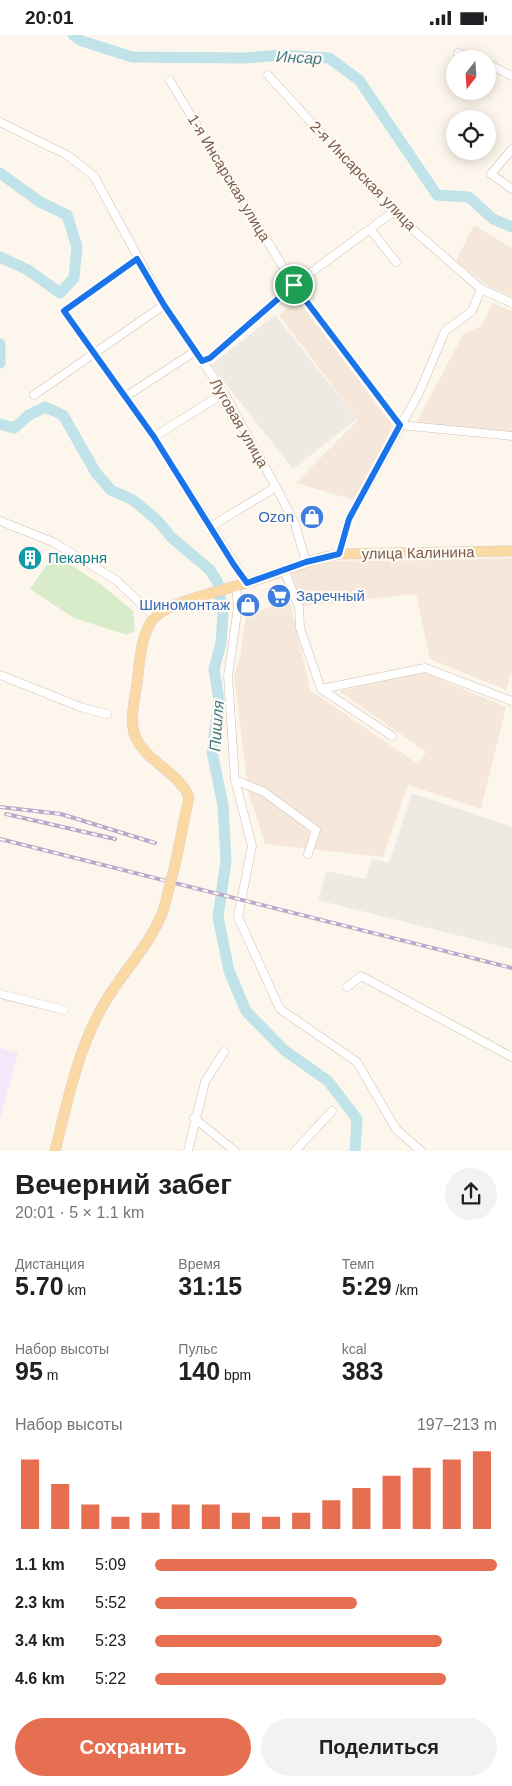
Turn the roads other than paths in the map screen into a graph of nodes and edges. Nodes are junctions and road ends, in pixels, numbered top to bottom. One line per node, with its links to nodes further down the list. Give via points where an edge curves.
1 (496, 68): 3 (street)
2 (268, 75): 8 (street, 2-я Инсарская улица)
3 (512, 76)
4 (170, 81): 12 (street, 1-я Инсарская улица)
5 (0, 122): 10 (street, Луговая улица, via 67,155 94,176)
6 (512, 149): 7 (street, via 491,174)
7 (512, 189)
8 (393, 211): 9 (street); 13 (street, 2-я Инсарская улица)
9 (370, 229): 11 (street); 12 (street)
10 (137, 259): 15 (street, Луговая улица); 17 (street, via 64,311)
11 (396, 261)
12 (294, 285): 18 (street, via 210,358); 22 (street, 1-я Инсарская улица)
13 (481, 289): 14 (street, 2-я Инсарская улица); 22 (street, via 472,311 445,331 419,393)
14 (512, 303)
15 (164, 305): 16 (street, Луговая улица); 17 (street)
16 (194, 352): 18 (street, Луговая улица); 21 (street)
17 (93, 353): 20 (street); 21 (street)
18 (202, 361): 19 (street, Луговая улица)
19 (224, 393): 24 (street); 25 (street, Луговая улица)
20 (34, 395)
21 (125, 397): 24 (street)
22 (400, 425): 23 (street); 29 (street, via 349,519)
23 (512, 436)
24 (154, 437): 27 (street)
25 (276, 487): 27 (street); 30 (street, Луговая улица, via 295,525)
26 (1, 523): 34 (street, via 53,542 116,580)
27 (210, 527): 32 (street)
28 (512, 551): 29 (main road, улица Калинина)
29 (339, 554): 30 (main road, улица Калинина)
30 (306, 562): 31 (main road, улица Калинина)
31 (284, 570): 32 (main road, улица Калинина); 36 (street, via 299,607 300,628)
32 (247, 583): 33 (main road, улица Калинина)
33 (233, 587): 34 (main road, улица Калинина, via 179,604); 40 (street, via 238,607 228,676)
34 (155, 617): 49 (main road, bridge, via 146,631 141,651 134,734 149,756 178,779 189,797 164,909 101,1009 80,1060)
35 (0, 675): 38 (street, via 83,708)
36 (321, 689): 37 (street, via 425,668); 39 (street)
37 (512, 701)
38 (107, 714)
39 (392, 736)
40 (235, 780): 41 (street, via 264,792 316,830); 53 (street, via 252,846 238,917 280,1009 357,1062 396,1129)
41 (308, 855)
42 (347, 987): 46 (street, via 361,976)
43 (0, 994): 44 (street)
44 (64, 1010)
45 (224, 1052): 48 (street, via 205,1082)
46 (512, 1057)
47 (332, 1111): 52 (street)
48 (194, 1118): 50 (street); 51 (street)
49 (55, 1151)
50 (188, 1151)
51 (235, 1151)
52 (295, 1151)
53 (420, 1151)

